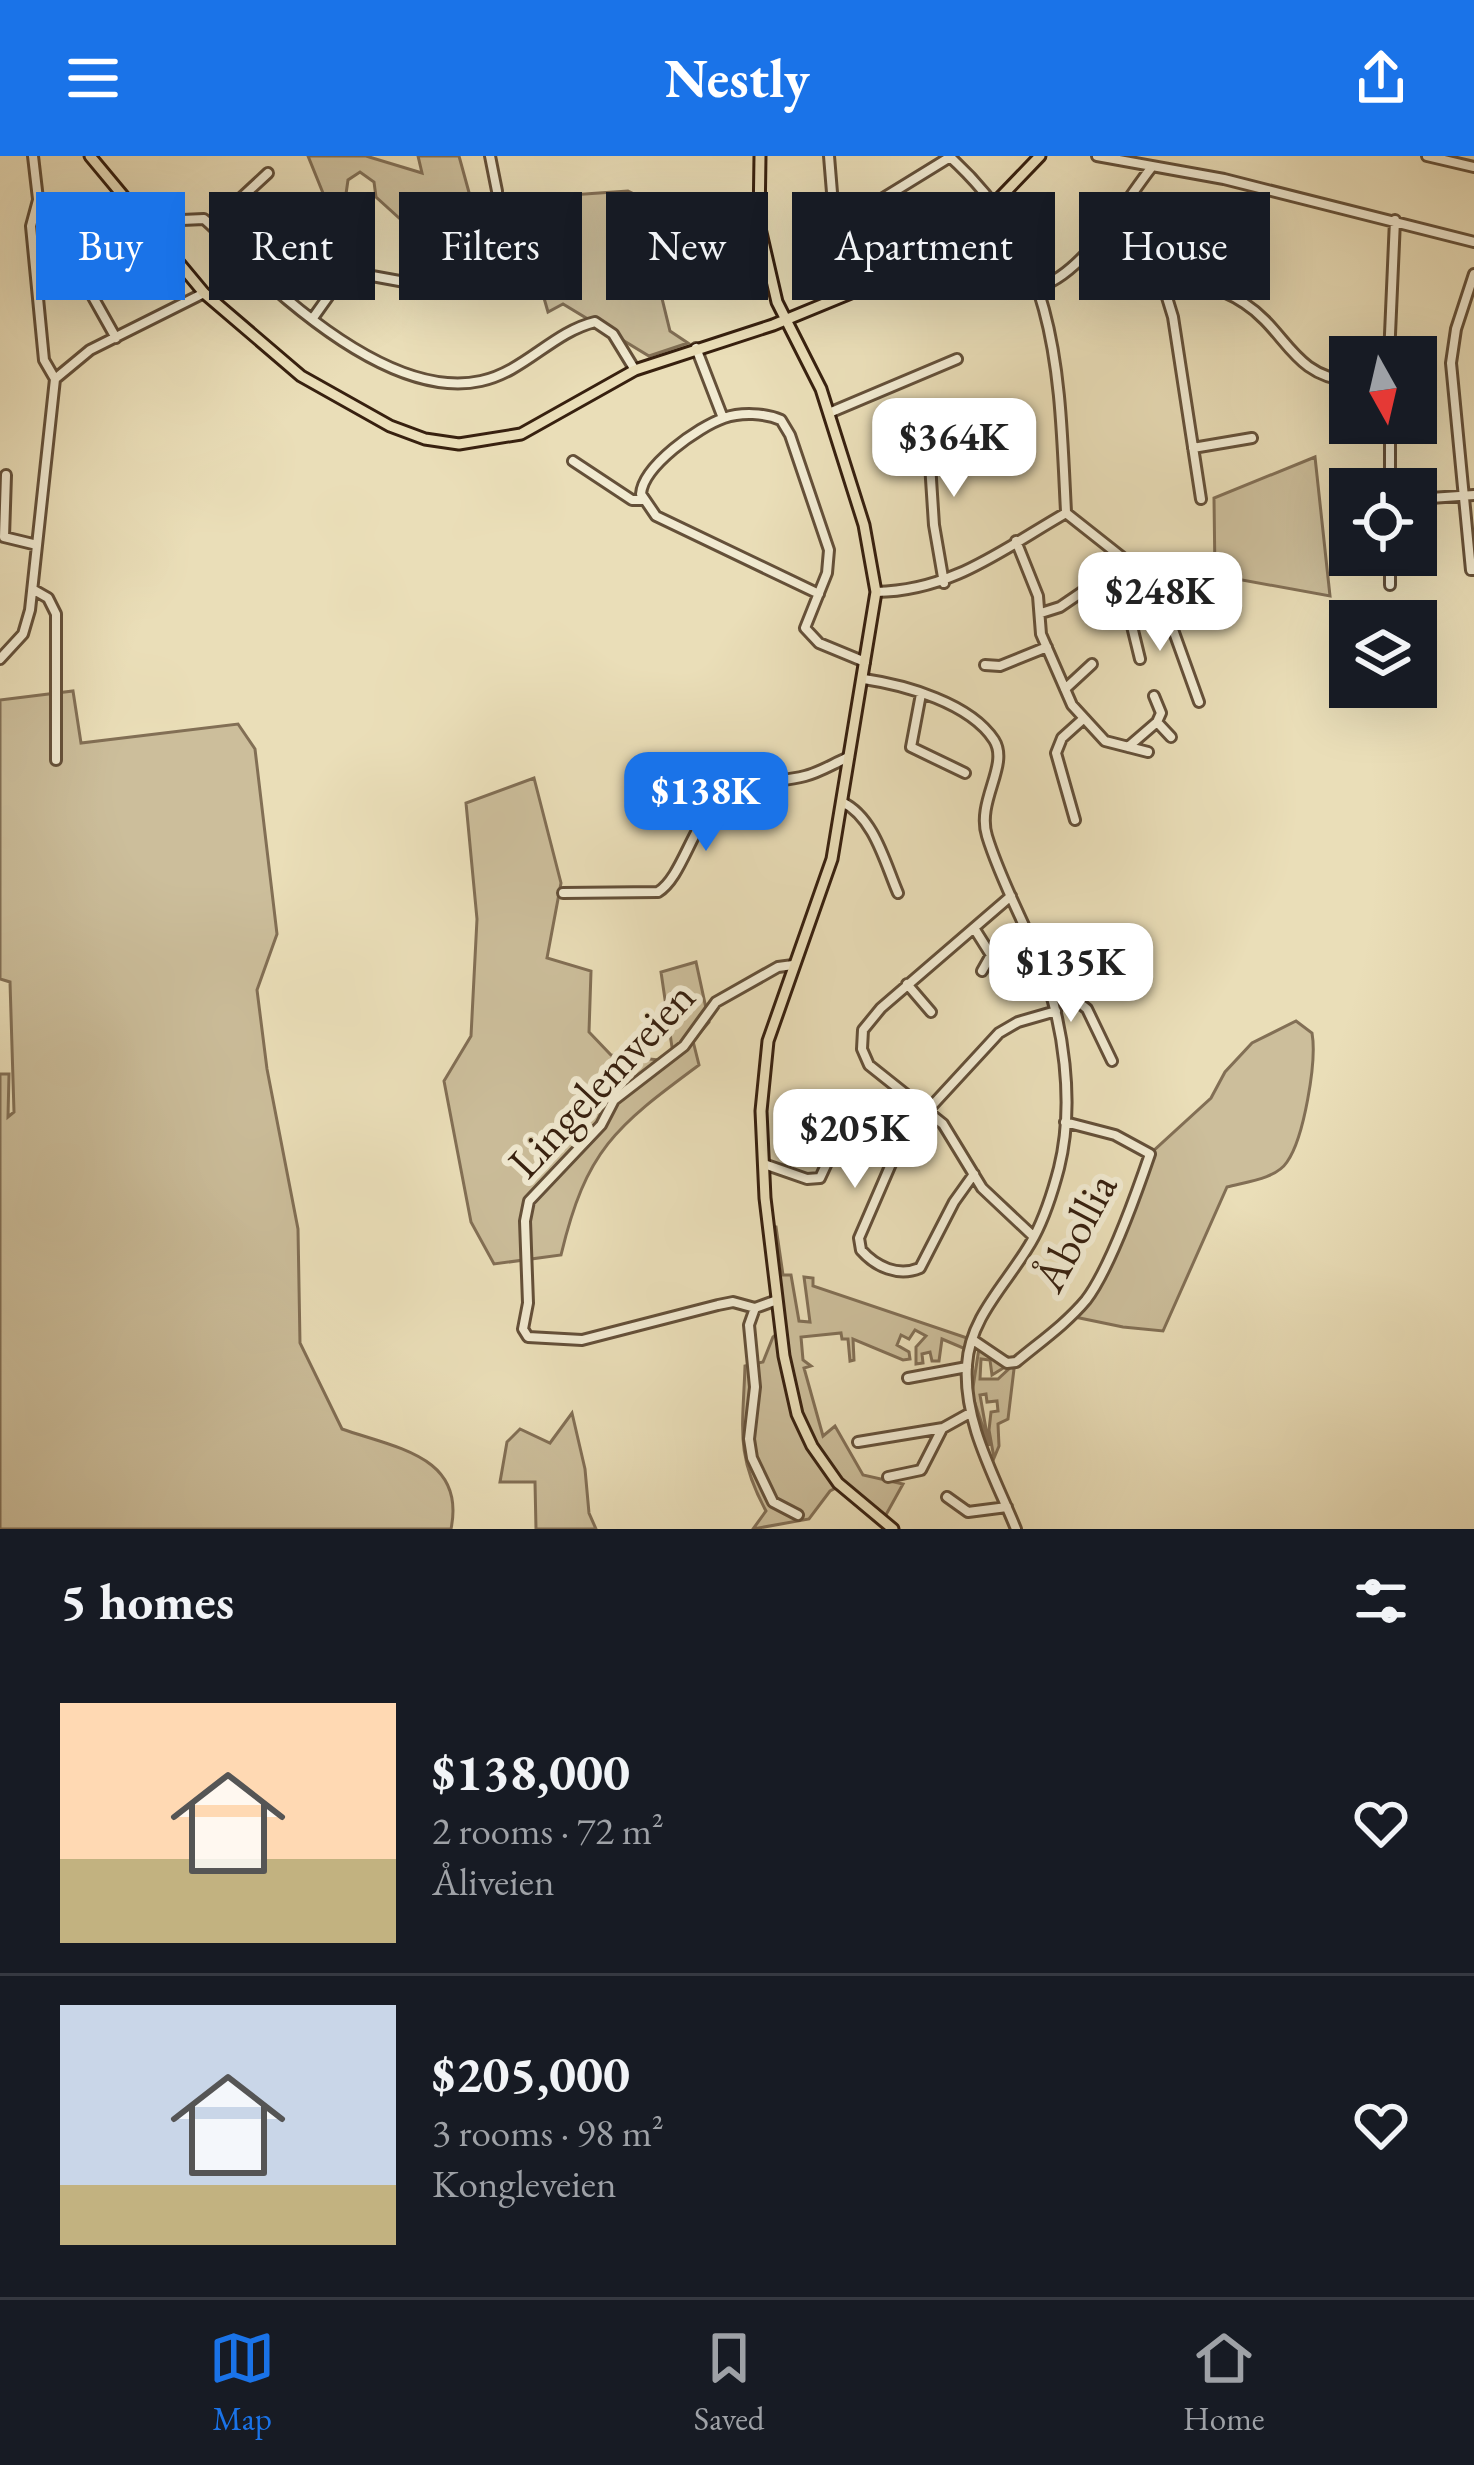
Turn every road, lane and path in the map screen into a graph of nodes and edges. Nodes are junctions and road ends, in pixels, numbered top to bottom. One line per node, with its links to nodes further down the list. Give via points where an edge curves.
1 (33, 156): 15 (street)
2 (90, 156): 16 (main road)
3 (490, 156): 14 (street)
4 (760, 156): 40 (main road, via 759,224)
5 (829, 156): 18 (street)
6 (949, 156): 19 (street); 20 (street)
7 (1040, 156): 21 (main road)
8 (1097, 156): 11 (street)
9 (1170, 156): 11 (street)
10 (1426, 156): 12 (street)
11 (1157, 167): 22 (street); 24 (street)
12 (1474, 167)
13 (268, 173): 17 (street)
14 (497, 191)
15 (37, 192)
16 (119, 192)
17 (248, 192)
18 (832, 192)
19 (892, 192)
20 (985, 192)
21 (1006, 192)
22 (1137, 192)
23 (36, 207): 29 (street)
24 (1395, 220): 25 (street); 42 (street)
25 (1474, 242)
26 (1079, 257): 30 (street)
27 (185, 271): 32 (main road)
28 (1474, 274): 57 (street, via 1451,363)
29 (36, 278)
30 (1055, 279)
31 (399, 281): 41 (street, via 361,274 335,287)
32 (201, 290): 43 (street); 46 (main road, via 319,387 390,427 440,442 521,434)
33 (38, 300): 48 (street, via 44,360)
34 (95, 300): 43 (street)
35 (290, 300): 41 (street)
36 (831, 300): 40 (main road)
37 (1041, 300): 61 (street)
38 (1168, 300): 53 (street)
39 (1240, 300): 47 (street, via 1313,373)
40 (788, 316): 44 (main road); 49 (main road)
41 (313, 319): 46 (street, via 383,364 430,382 498,376 595,322 613,334)
42 (1390, 336)
43 (116, 338): 48 (street)
44 (696, 348): 46 (main road); 50 (street)
45 (957, 359): 49 (street)
46 (635, 370)
47 (1329, 376)
48 (55, 379): 63 (street)
49 (829, 413): 71 (main road)
50 (723, 418): 60 (street, via 650,469); 72 (street, via 764,414 787,427 829,550)
51 (980, 424): 67 (street, via 929,448)
52 (1252, 438): 53 (street)
53 (1193, 448): 59 (street)
54 (573, 461): 60 (street)
55 (6, 476): 63 (street, via 4,538)
56 (1474, 495): 57 (street)
57 (1462, 496): 58 (street); 65 (street)
58 (1437, 498)
59 (1201, 499)
60 (643, 500): 72 (street, via 656,516)
61 (1066, 513): 62 (street); 64 (street)
62 (1016, 541): 67 (street); 73 (street)
63 (38, 545): 69 (street)
64 (1126, 562): 70 (street); 73 (street)
65 (1472, 570)
66 (1390, 576): 68 (street)
67 (944, 583): 71 (street)
68 (1390, 585)
69 (34, 590): 76 (street, via 23,634); 91 (street, via 56,614)
70 (1160, 591): 75 (street, via 1130,618); 84 (street)
71 (876, 592): 77 (main road)
72 (819, 594): 77 (street, via 807,634)
73 (1040, 614): 74 (street)
74 (1047, 646): 79 (street, via 1000,667); 81 (street)
75 (1140, 658)
76 (0, 659)
77 (866, 663): 80 (main road)
78 (1092, 664): 81 (street)
79 (985, 665)
80 (864, 679): 82 (street); 90 (main road)
81 (1065, 689): 85 (street)
82 (921, 694): 92 (street, via 911,747); 97 (street, via 976,722 997,744 983,815)
83 (1154, 696): 86 (street)
84 (1199, 702)
85 (1082, 720): 88 (street, via 1105,742); 94 (street, via 1056,753)
86 (1157, 722): 87 (street); 88 (street)
87 (1171, 737)
88 (1127, 748): 89 (street)
89 (1148, 752)
90 (850, 757): 93 (main road); 95 (street, via 724,796 658,892)
91 (56, 760)
92 (965, 772)
93 (842, 802): 96 (street, via 868,828); 99 (main road, via 829,874)
94 (1076, 820)
95 (563, 892)
96 (898, 893)
97 (1011, 896): 98 (street); 101 (street)
98 (974, 928): 100 (street, via 991,955); 102 (street)
99 (794, 964): 109 (main road, via 768,1041); 113 (street, Lingelemveien, via 716,1002 684,1046 614,1100 526,1212 528,1337 582,1340 733,1302)
100 (982, 971)
101 (1045, 975): 103 (street); 105 (street, via 1087,1009)
102 (908, 984): 104 (street); 106 (street, via 870,1019 862,1049 876,1073)
103 (1055, 1011): 106 (street, via 999,1034); 108 (street)
104 (931, 1012)
105 (1112, 1060)
106 (928, 1110): 110 (street); 110 (street, via 891,1164 860,1250 897,1272 920,1268)
107 (806, 1118): 109 (street, via 839,1137 820,1178)
108 (1065, 1122): 111 (street, via 1060,1165); 114 (street, Åbollia, via 1150,1154 1136,1195 1089,1296 1063,1323 1007,1364)
109 (762, 1164): 112 (main road)
110 (974, 1174): 111 (street)
111 (1034, 1237): 114 (street)
112 (777, 1300): 113 (street, Lingelemveien); 124 (main road, via 788,1382 807,1437 840,1486)
113 (755, 1308): 123 (street, via 752,1458 772,1502)
114 (973, 1340): 115 (street)
115 (967, 1367): 116 (street); 117 (street)
116 (908, 1378)
117 (970, 1413): 118 (street); 122 (street)
118 (943, 1428): 119 (street); 120 (street, via 921,1470)
119 (858, 1442)
120 (888, 1477)
121 (947, 1497): 122 (street, via 968,1512)
122 (1007, 1507): 125 (street)
123 (798, 1515)
124 (892, 1529)
125 (1016, 1529)

